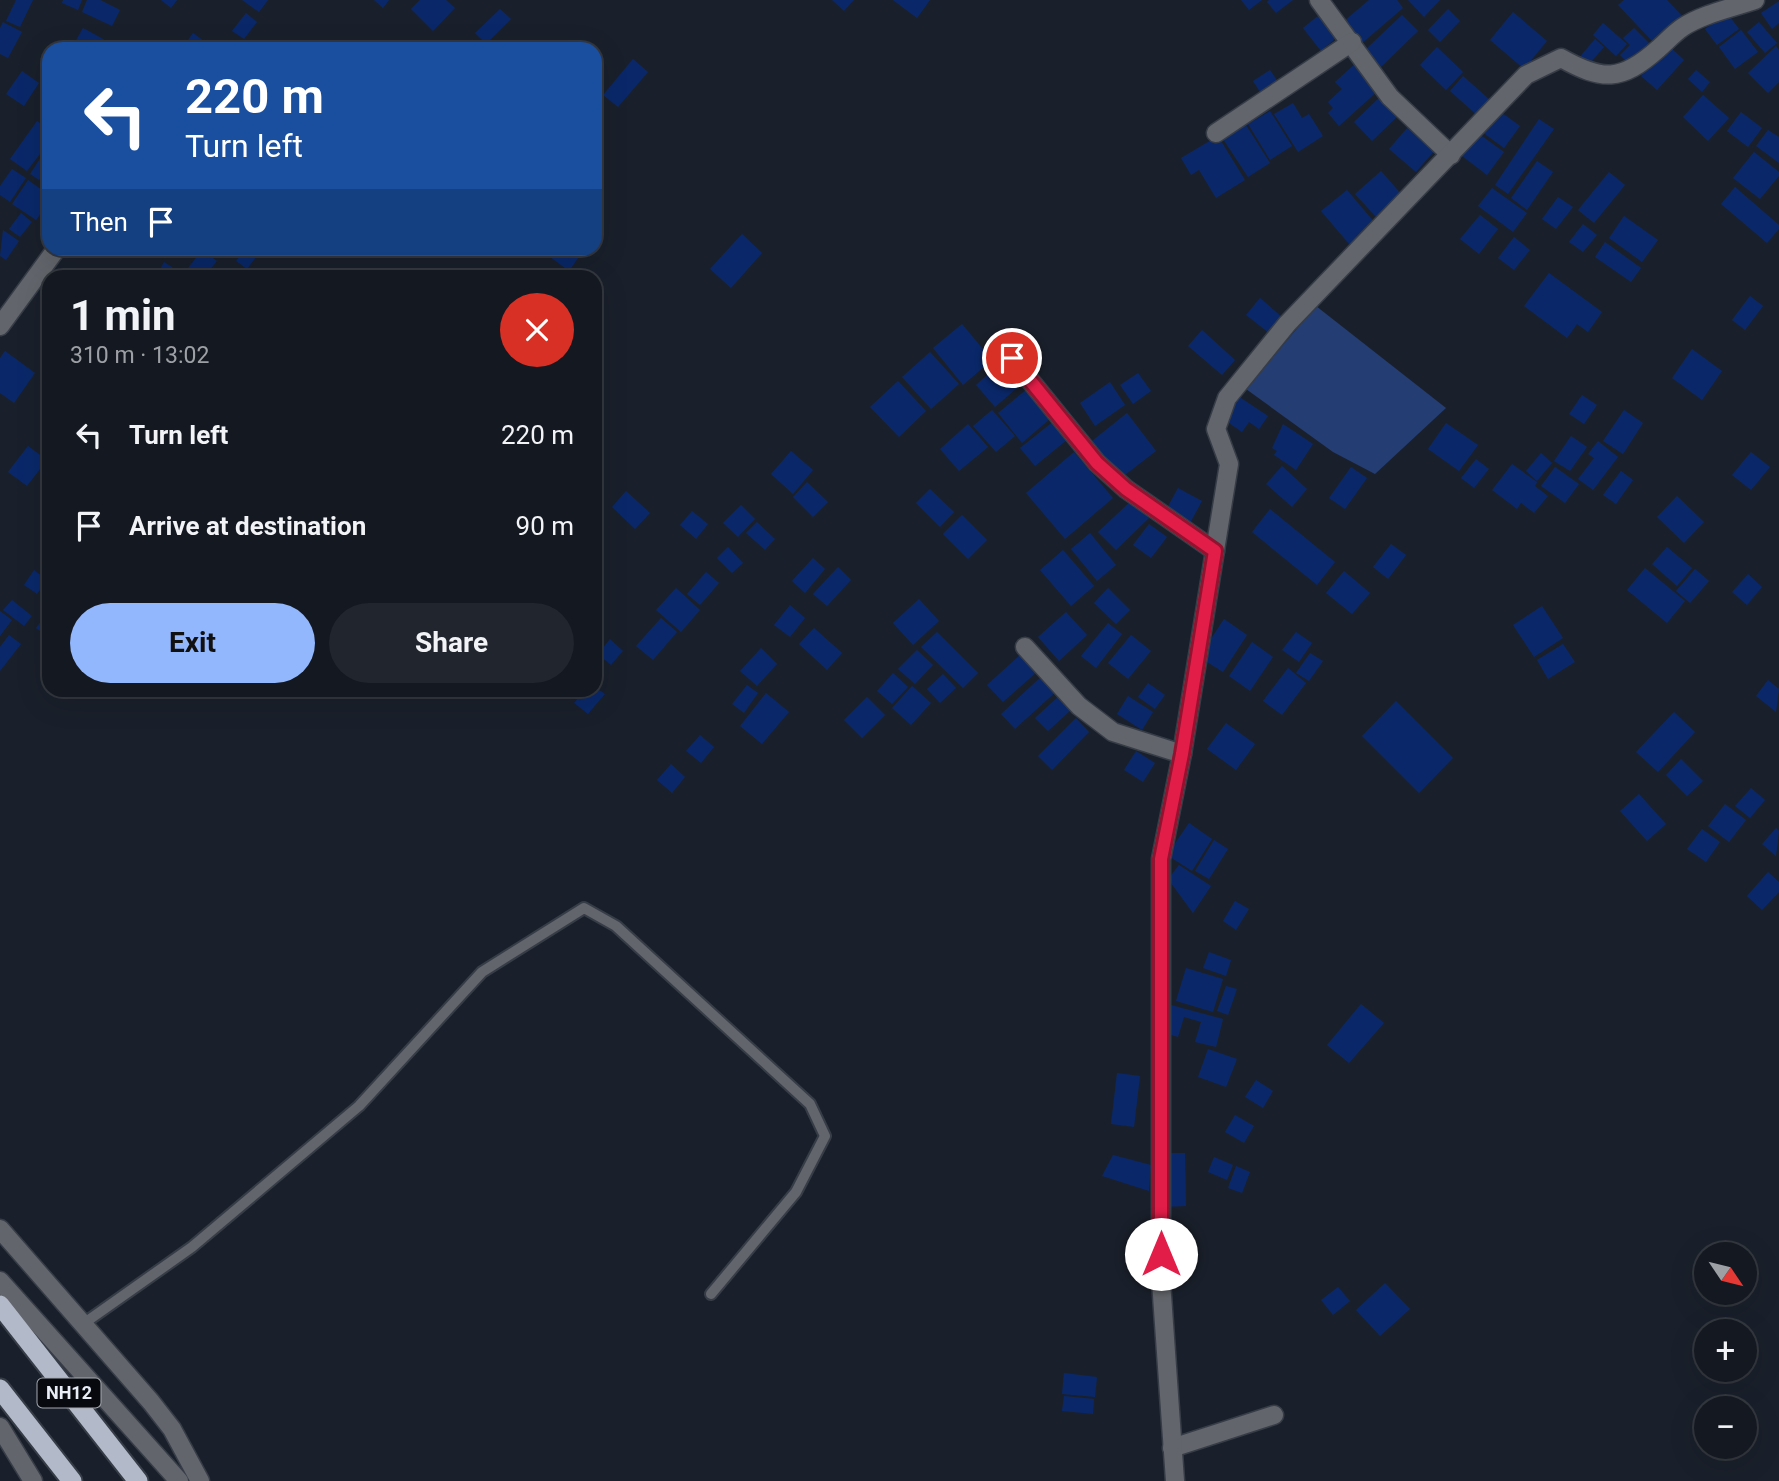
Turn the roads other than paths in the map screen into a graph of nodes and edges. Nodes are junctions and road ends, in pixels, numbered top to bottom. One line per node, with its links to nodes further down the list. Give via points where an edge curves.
1 (1319, 0): 3 (street)
2 (1755, 0): 5 (street, via 1684,27 1628,70 1606,77 1561,58 1526,75)
3 (1352, 42): 4 (street); 5 (street, via 1390,97)
4 (1216, 133)
5 (1451, 155): 9 (street, via 1287,324 1227,398 1216,429 1229,464)
6 (51, 256): 7 (street)
7 (0, 326)
8 (1012, 358): 9 (street, via 1097,463 1126,489)
9 (1215, 551): 11 (street)
10 (1025, 647): 11 (street, via 1079,706 1113,732)
11 (1182, 754): 20 (street, via 1161,859 1161,1281)
12 (0, 1229): 16 (street)
13 (0, 1281): 24 (street)
14 (711, 1294): 16 (lane, via 796,1192 825,1136 810,1104 617,926 584,908 482,972 359,1106 192,1247)
15 (0, 1306): 23 (highway, NH12)
16 (83, 1324): 25 (street, via 172,1430)
17 (0, 1389): 22 (highway, NH12)
18 (1274, 1415): 20 (street)
19 (0, 1427): 21 (street)
20 (1172, 1448): 26 (street)
21 (33, 1481)
22 (72, 1481)
23 (138, 1481)
24 (179, 1481)
25 (200, 1481)
26 (1175, 1481)

